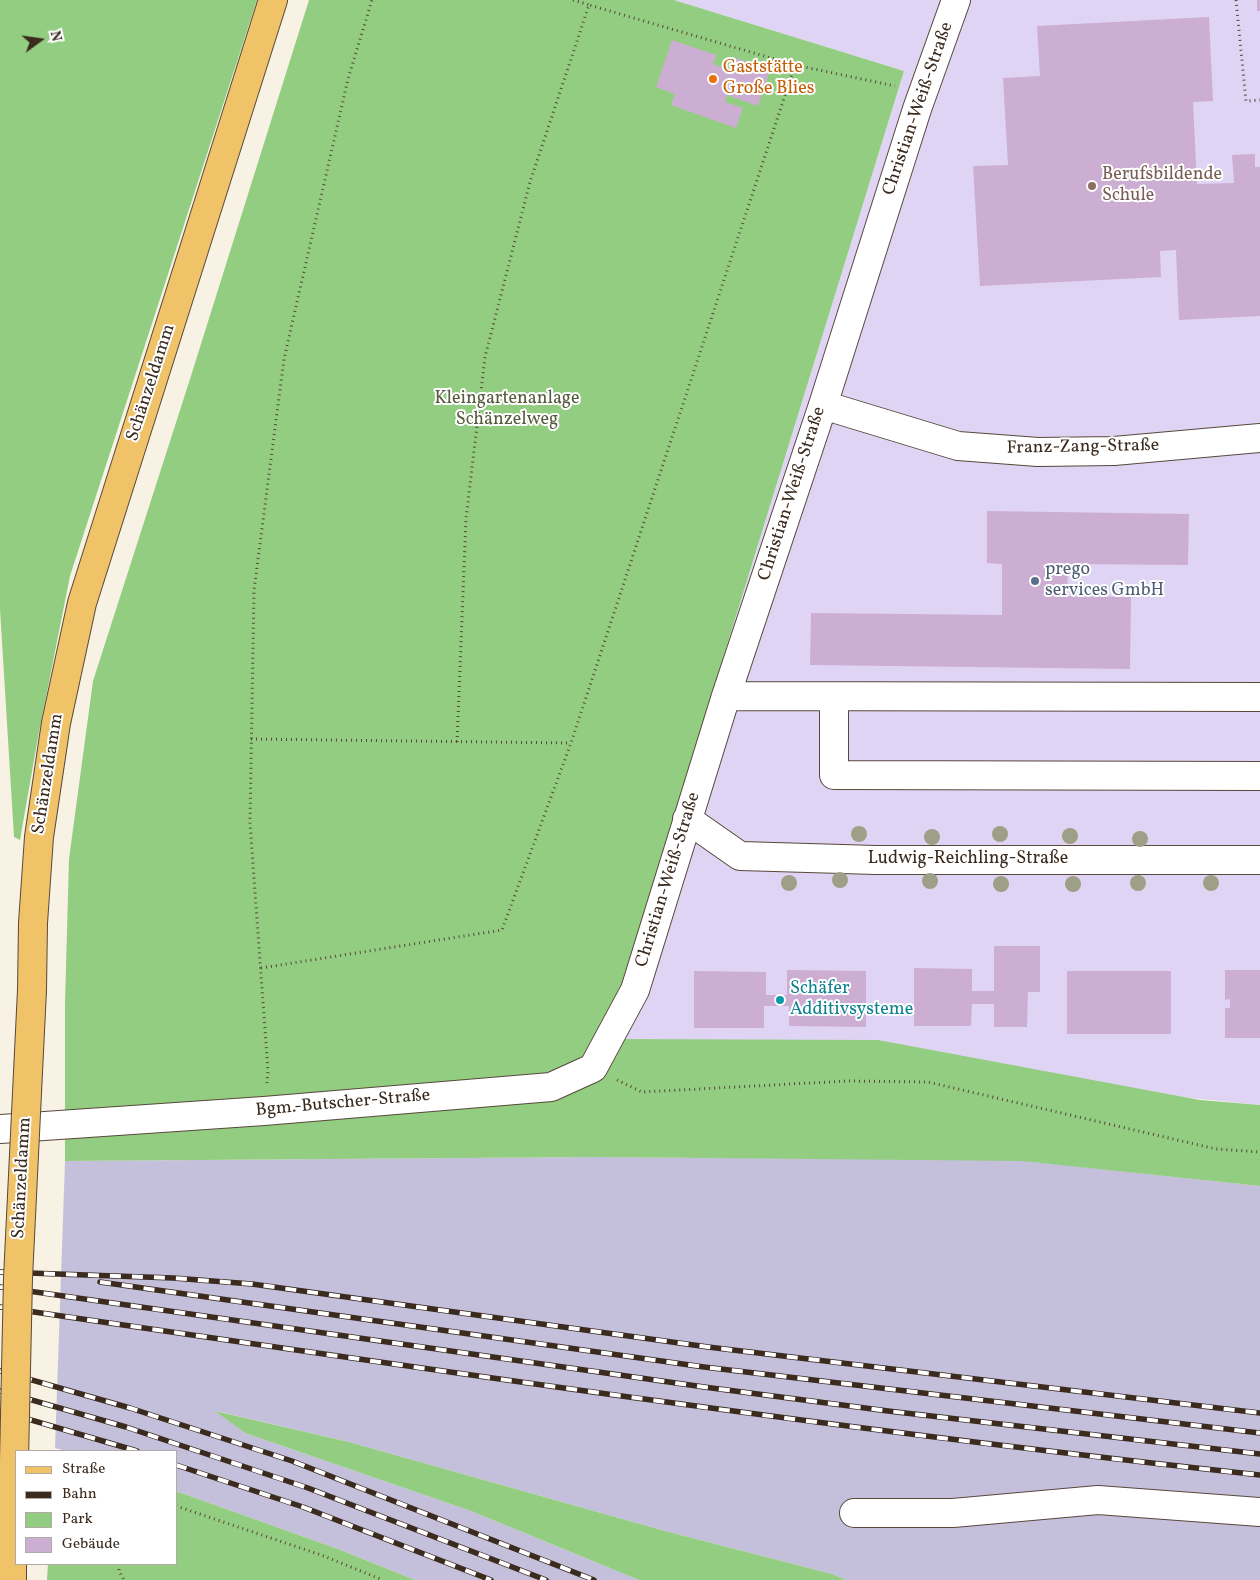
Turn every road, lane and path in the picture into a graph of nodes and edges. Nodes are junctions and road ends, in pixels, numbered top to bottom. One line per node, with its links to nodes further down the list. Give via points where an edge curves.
1 (273, 0): 32 (main road, Schänzeldamm, bridge, via 82,603 56,723 38,836 32,923 32,990 18,1278)
2 (372, 0): 15 (path, via 348,79 284,359 254,590)
3 (573, 0): 6 (path)
4 (956, 0): 8 (street, Christian-Weiß-Straße)
5 (1236, 0): 9 (path, via 1246,101)
6 (589, 5): 7 (path); 16 (path, via 530,182 485,357 466,519)
7 (795, 65): 8 (path); 17 (path)
8 (923, 92): 10 (street, Christian-Weiß-Straße)
9 (1260, 100)
10 (823, 404): 11 (street, Franz-Zang-Straße, via 958,446 1038,452 1114,451); 12 (street, Christian-Weiß-Straße)
11 (1260, 438)
12 (726, 696): 13 (street); 19 (street, Christian-Weiß-Straße)
13 (834, 697): 14 (street); 18 (street, via 834,775)
14 (1260, 697)
15 (251, 739): 16 (path); 21 (path, via 250,823)
16 (457, 742): 17 (path)
17 (571, 743): 21 (path, via 502,930)
18 (1260, 776)
19 (687, 819): 20 (street, Ludwig-Reichling-Straße, via 740,856 876,860); 22 (street, Christian-Weiß-Straße, via 635,990)
20 (1260, 860)
21 (261, 968): 23 (path)
22 (593, 1068): 24 (street, Bgm.-Butscher-Straße, via 551,1088); 25 (path, via 642,1092 847,1081 928,1082 1216,1149)
23 (268, 1071)
24 (0, 1129)
25 (1260, 1152)
26 (0, 1470): 27 (street)
27 (15, 1472)
28 (178, 1507): 34 (path)
29 (1260, 1512): 30 (street, via 1098,1500 953,1513)
30 (854, 1513)
31 (119, 1565): 33 (path)
32 (12, 1580)
33 (124, 1580)
34 (383, 1580)

